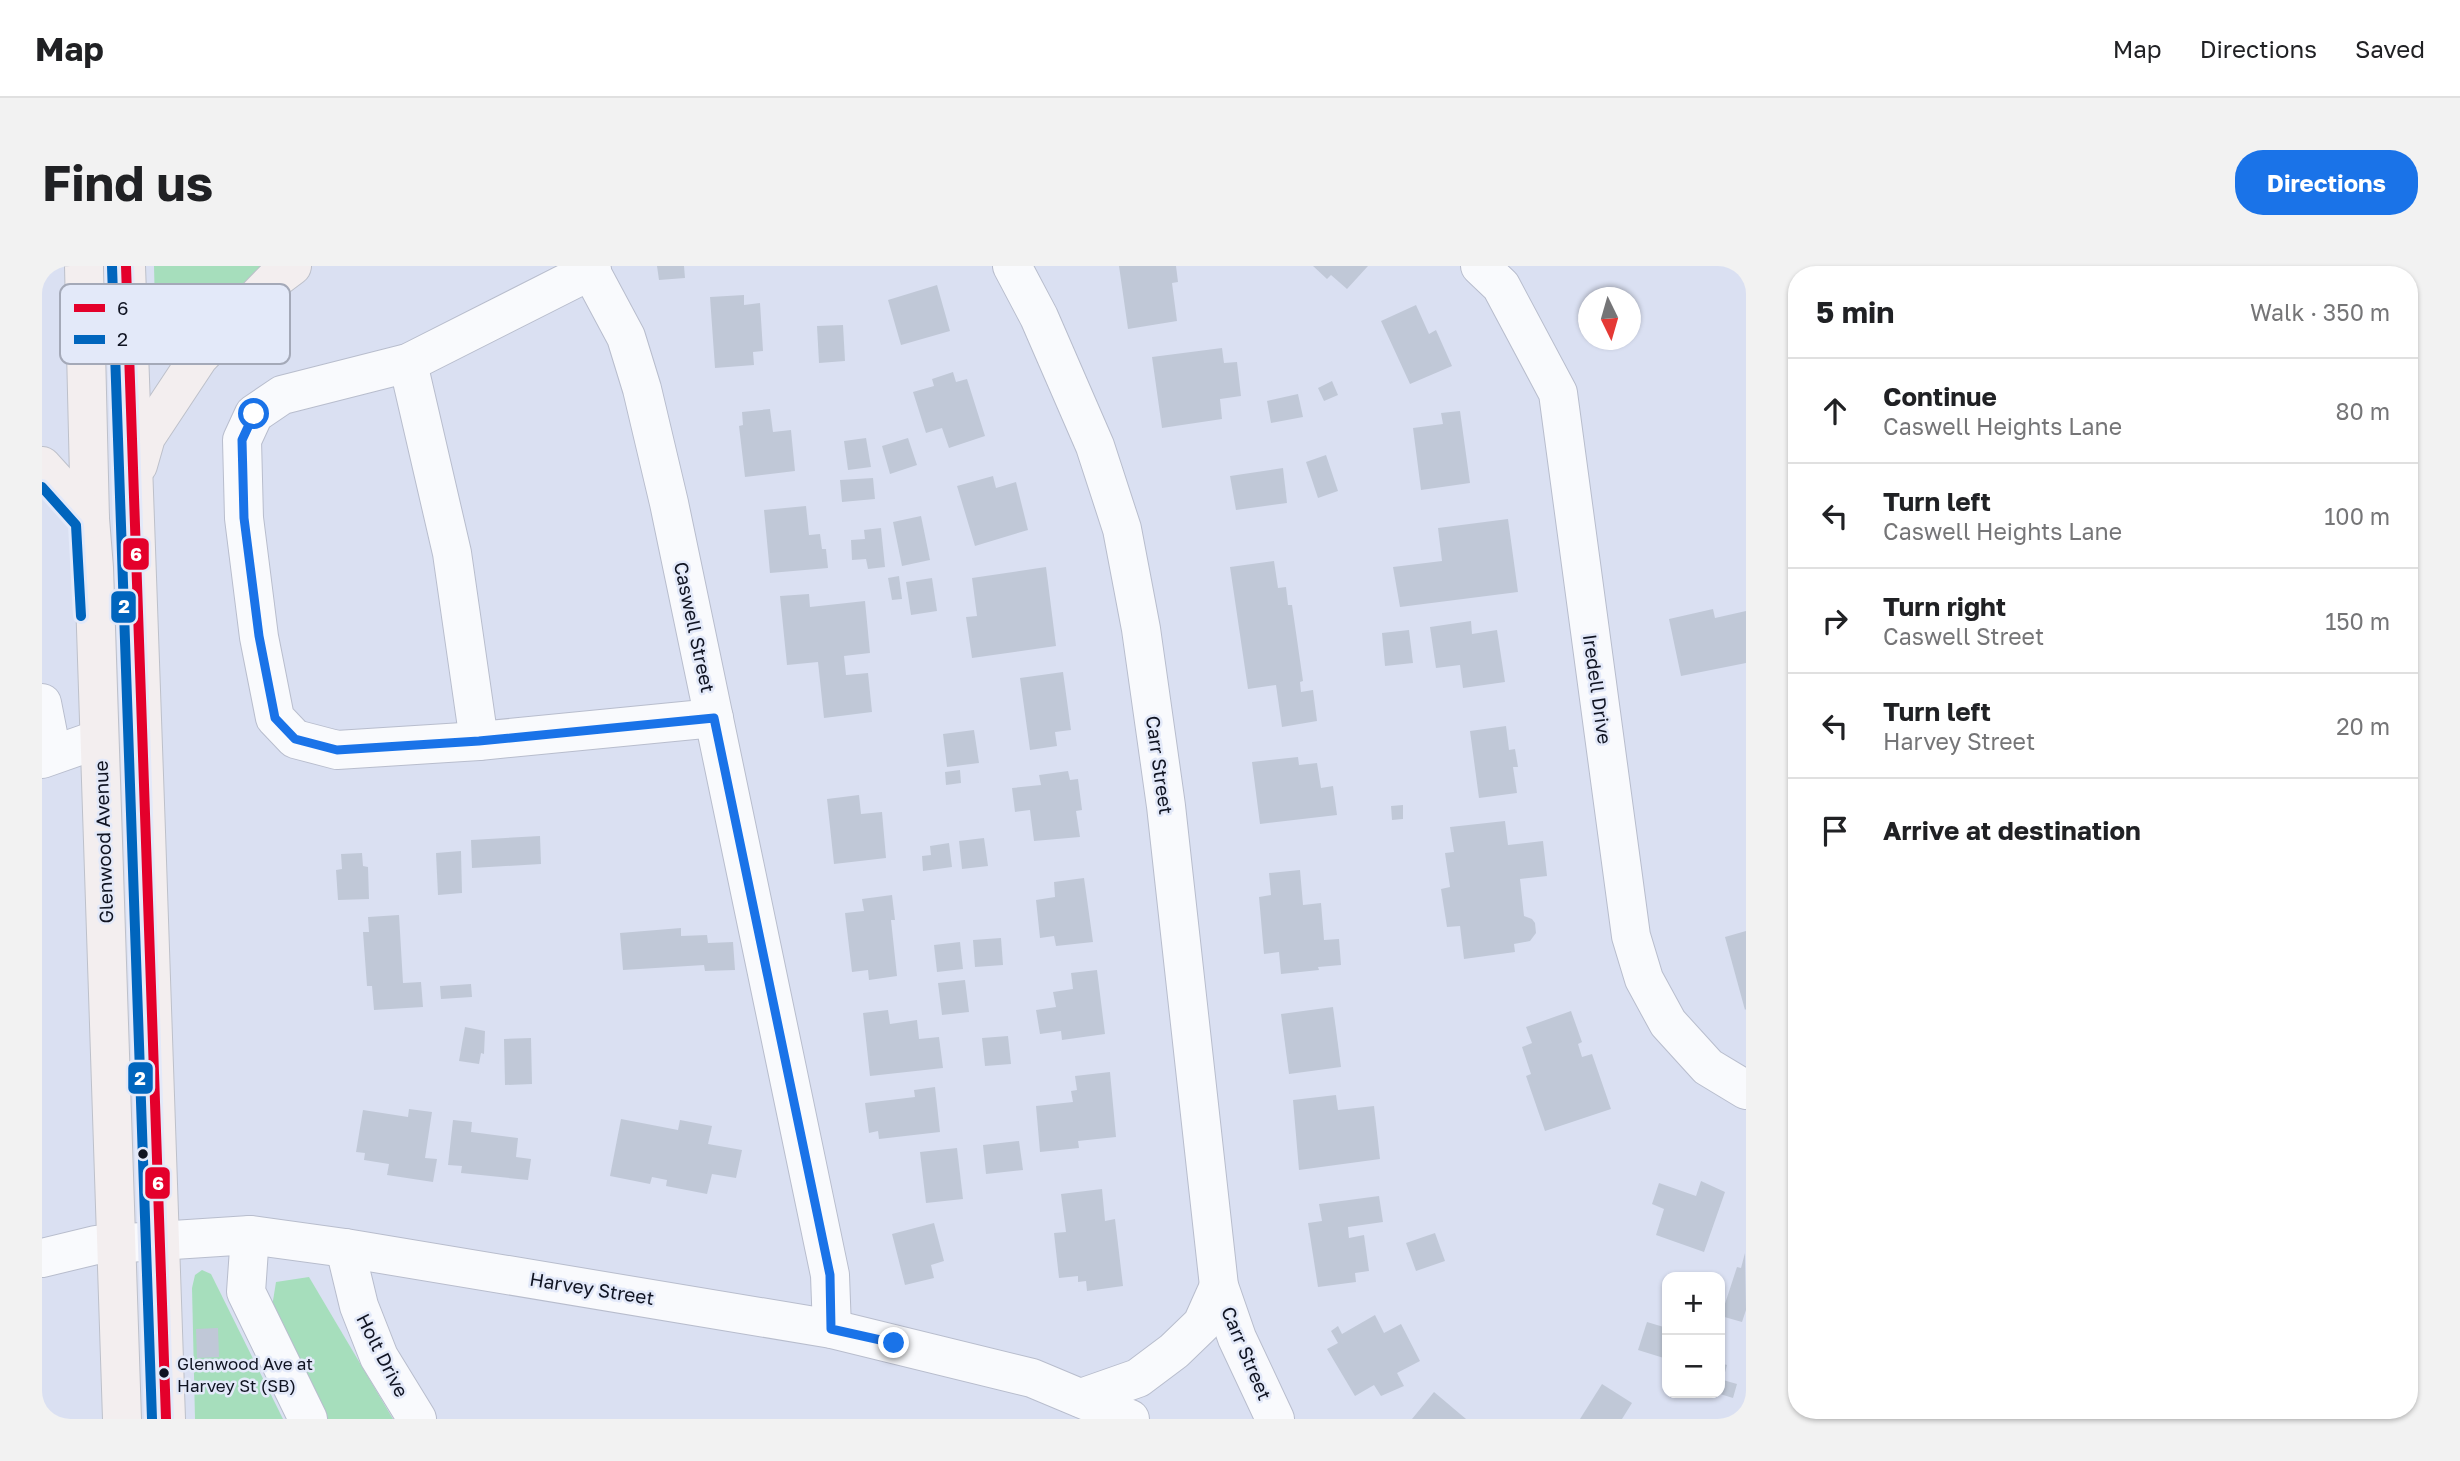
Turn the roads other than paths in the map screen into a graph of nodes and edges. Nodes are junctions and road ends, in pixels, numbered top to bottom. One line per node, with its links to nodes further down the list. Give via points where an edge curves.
1 (84, 266): 8 (main road, Glenwood Avenue)
2 (126, 266): 9 (main road)
3 (292, 266): 10 (main road)
4 (1012, 266): 32 (street, Carr Street, via 1094,446 1122,529 1166,807)
5 (1480, 266): 11 (street, Iredell Drive, via 1502,286)
6 (1523, 266): 11 (street)
7 (590, 268): 12 (street); 22 (street, Caswell Street, via 625,337 642,389)
8 (85, 284)
9 (127, 284)
10 (270, 284)
11 (1510, 302): 26 (street, Iredell Drive, via 1558,393 1631,936 1644,979 1668,1023 1708,1067)
12 (408, 363): 24 (street, via 452,553); 24 (street, via 282,395 254,414 242,440 244,518 259,636 275,718 295,739 337,750)
13 (87, 364): 20 (main road, Glenwood Avenue)
14 (108, 364): 17 (main road)
15 (177, 364): 17 (main road)
16 (194, 364): 19 (main road, via 146,438)
17 (129, 366): 19 (main road)
18 (42, 466): 20 (main road)
19 (133, 481): 28 (main road)
20 (90, 519): 23 (main road, Glenwood Avenue)
21 (42, 703): 25 (street)
22 (714, 718): 24 (street); 33 (street, Caswell Street, via 830,1275)
23 (99, 739): 25 (street); 29 (main road, Glenwood Avenue)
24 (479, 741)
25 (47, 756)
26 (1746, 1090)
27 (250, 1235): 28 (street, Harvey Street); 30 (street, Harvey Street); 37 (street, via 246,1292)
28 (161, 1241): 29 (street, Harvey Street); 36 (main road)
29 (118, 1243): 31 (street, Harvey Street); 35 (main road, Glenwood Avenue)
30 (345, 1248): 33 (street, Harvey Street); 38 (street, Holt Drive, via 359,1306 379,1357)
31 (42, 1258)
32 (1219, 1286): 34 (street, Carr Street, via 1202,1324 1174,1351 1138,1378); 40 (street, Carr Street, via 1237,1338)
33 (831, 1329): 34 (street, Harvey Street, via 1032,1378)
34 (1082, 1398): 39 (street, Harvey Street)
35 (122, 1419)
36 (166, 1419)
37 (308, 1419)
38 (417, 1419)
39 (1130, 1419)
40 (1275, 1419)

